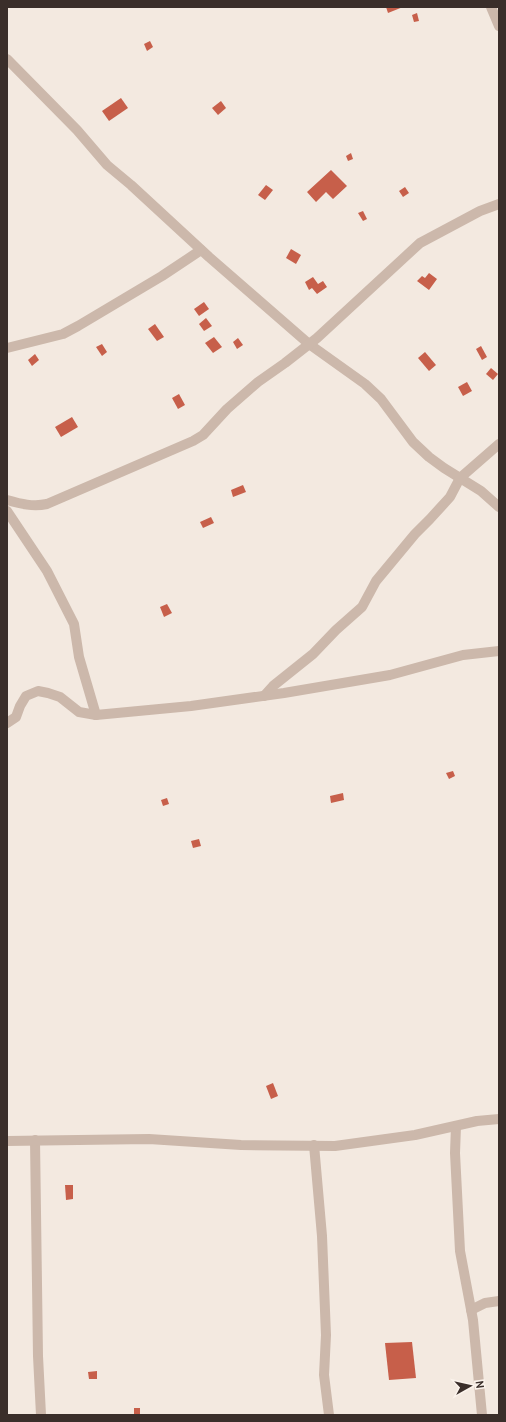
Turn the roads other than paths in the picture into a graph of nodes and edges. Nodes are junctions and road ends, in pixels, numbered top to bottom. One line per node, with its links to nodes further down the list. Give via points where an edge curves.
1 (491, 7): 2 (street)
2 (499, 26)
3 (7, 59): 5 (street, via 77,130 107,165)
4 (499, 204): 6 (street, via 420,242)
5 (201, 250): 6 (street); 7 (street, via 73,329 63,334)
6 (309, 344): 9 (street, via 381,399 413,442 434,461); 10 (street, via 258,382 203,435 193,441 47,504 27,505)
7 (7, 348)
8 (499, 444): 9 (street)
9 (460, 478): 11 (street, via 481,491); 14 (street, via 450,496 376,581 362,607)
10 (7, 500)
11 (499, 507)
12 (7, 511): 15 (street, via 47,571 74,624 79,657)
13 (499, 651): 14 (street, via 463,655 390,675)
14 (264, 696): 15 (street)
15 (96, 715): 16 (street, via 78,712 60,697 38,691 26,696 16,717)
16 (7, 722)
17 (499, 1119): 18 (street)
18 (456, 1126): 21 (street, via 415,1135 335,1146); 23 (street, via 454,1153 460,1251)
19 (35, 1140): 20 (street); 21 (street, via 149,1139 241,1145); 24 (street)
20 (7, 1141)
21 (314, 1145): 25 (street, via 322,1236 326,1335 324,1375)
22 (499, 1301): 23 (street, via 485,1303)
23 (471, 1310): 26 (street)
24 (41, 1415)
25 (329, 1415)
26 (482, 1415)

